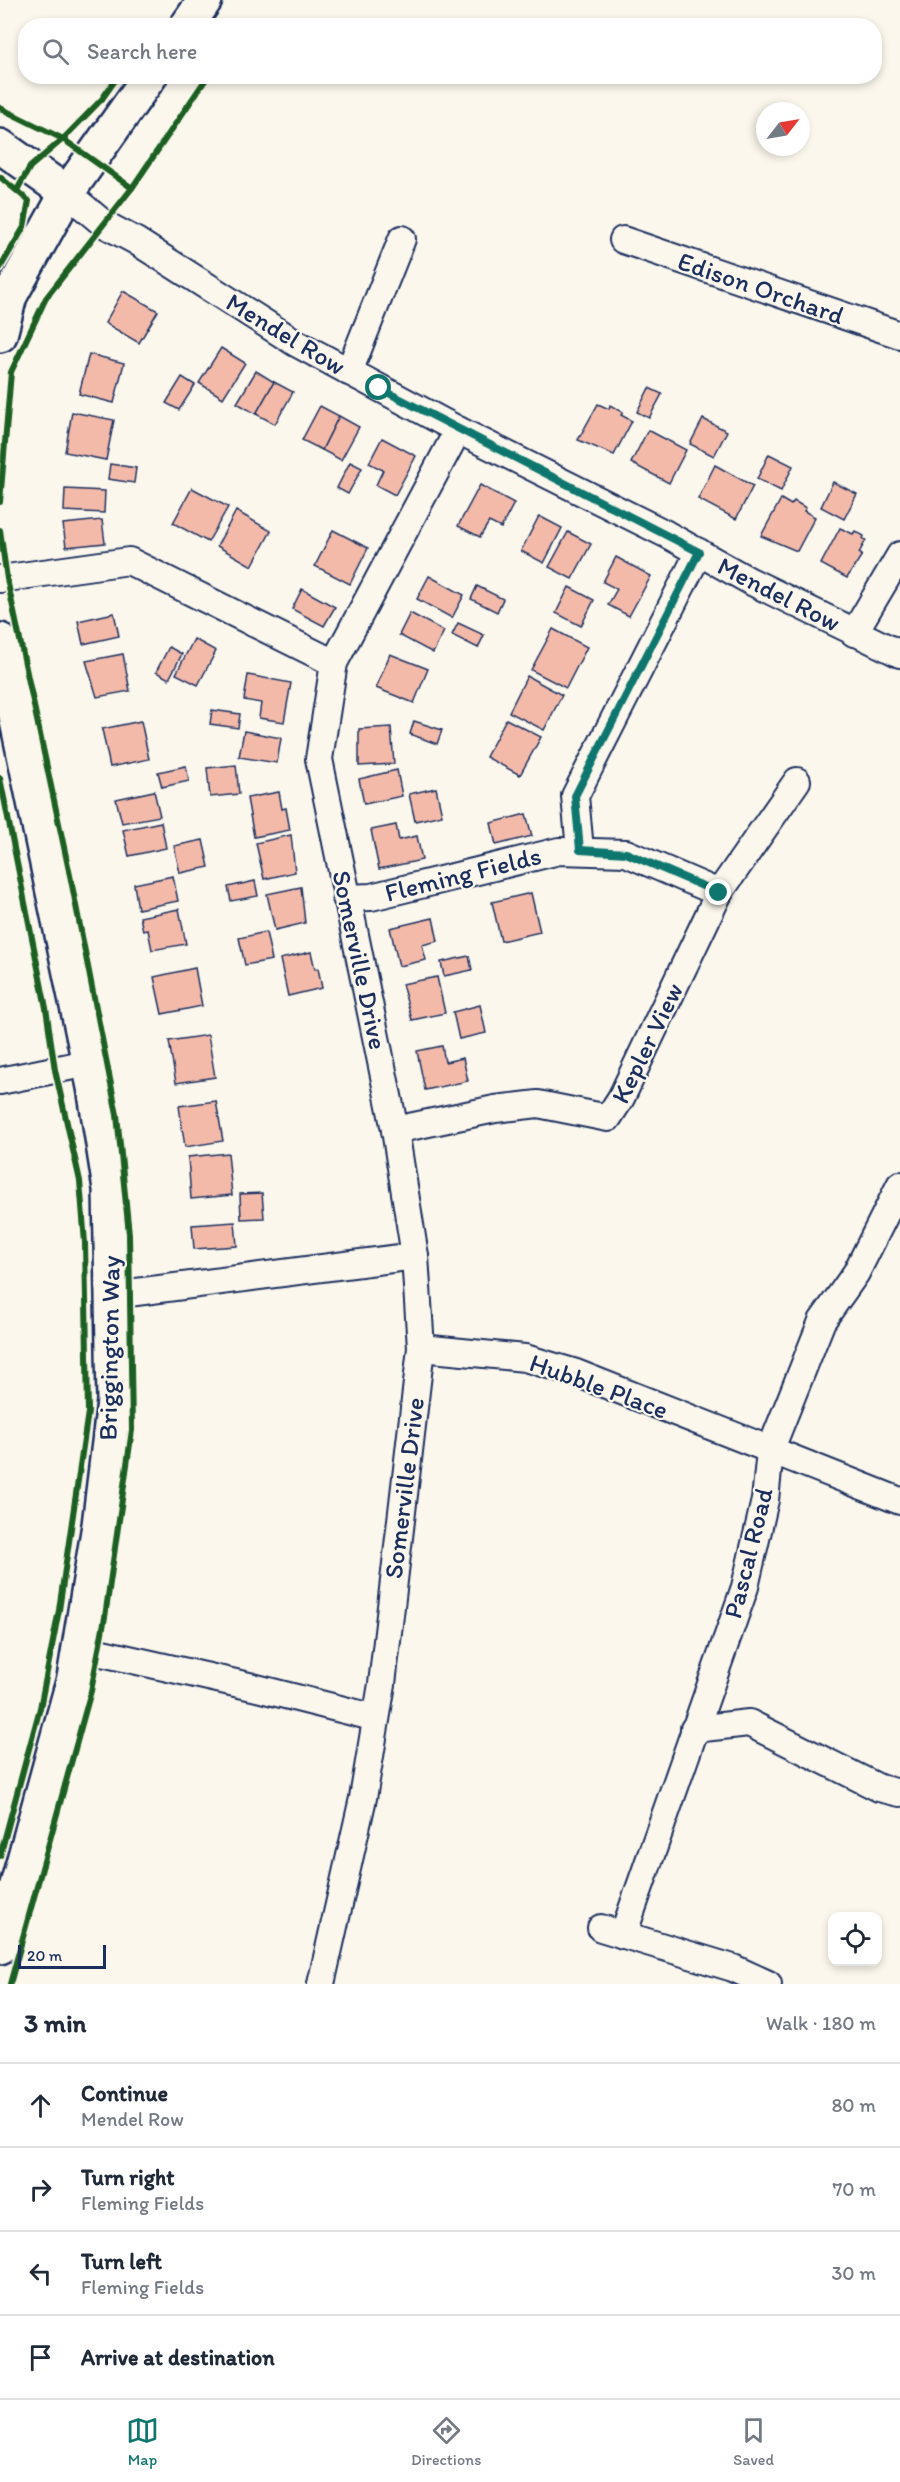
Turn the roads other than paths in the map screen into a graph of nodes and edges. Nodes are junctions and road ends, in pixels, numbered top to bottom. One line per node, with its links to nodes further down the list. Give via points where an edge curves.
1 (205, 0): 2 (street)
2 (193, 18)
3 (144, 84): 5 (street)
4 (0, 146): 5 (street)
5 (67, 193): 8 (street, via 10,296); 10 (street, Mendel Row, via 104,224)
6 (402, 239): 10 (street)
7 (623, 240): 9 (street, Edison Orchard)
8 (0, 335)
9 (900, 335)
10 (349, 372): 11 (street, Mendel Row)
11 (458, 430): 12 (street, Mendel Row); 18 (street, Somerville Drive)
12 (699, 552): 15 (street, Mendel Row); 20 (street, via 575,796)
13 (900, 555): 15 (street)
14 (0, 579): 18 (street, via 129,561)
15 (854, 633): 17 (street, Mendel Row)
16 (0, 640): 23 (street, Briggington Way)
17 (900, 654)
18 (334, 663): 22 (street, Somerville Drive, via 319,759)
19 (797, 781): 21 (street, Kepler View)
20 (580, 850): 21 (street, Fleming Fields, via 626,853); 22 (street, Fleming Fields, via 559,851 371,897)
21 (719, 893): 25 (street, Kepler View, via 608,1118 538,1104)
22 (346, 898): 25 (street, Somerville Drive)
23 (88, 1063): 24 (street); 28 (street, Briggington Way, via 110,1189)
24 (0, 1082)
25 (395, 1130): 27 (street, Somerville Drive)
26 (898, 1193): 30 (street, Pascal Road, via 856,1273 822,1321)
27 (415, 1256): 28 (street); 29 (street, Somerville Drive)
28 (113, 1295): 32 (street, Briggington Way, via 114,1401)
29 (421, 1348): 30 (street, Hubble Place, via 525,1358 576,1373); 33 (street, Somerville Drive)
30 (770, 1451): 31 (street, Hubble Place); 34 (street, Pascal Road, via 765,1500 745,1587)
31 (900, 1501)
32 (80, 1648): 33 (street); 36 (street, Briggington Way)
33 (376, 1718): 38 (street, Somerville Drive, via 363,1798)
34 (694, 1729): 35 (street, via 749,1723 879,1788); 37 (street, Pascal Road, via 612,1931)
35 (900, 1793)
36 (0, 1947)
37 (731, 1976): 39 (street)
38 (321, 1984)
39 (768, 1984)

